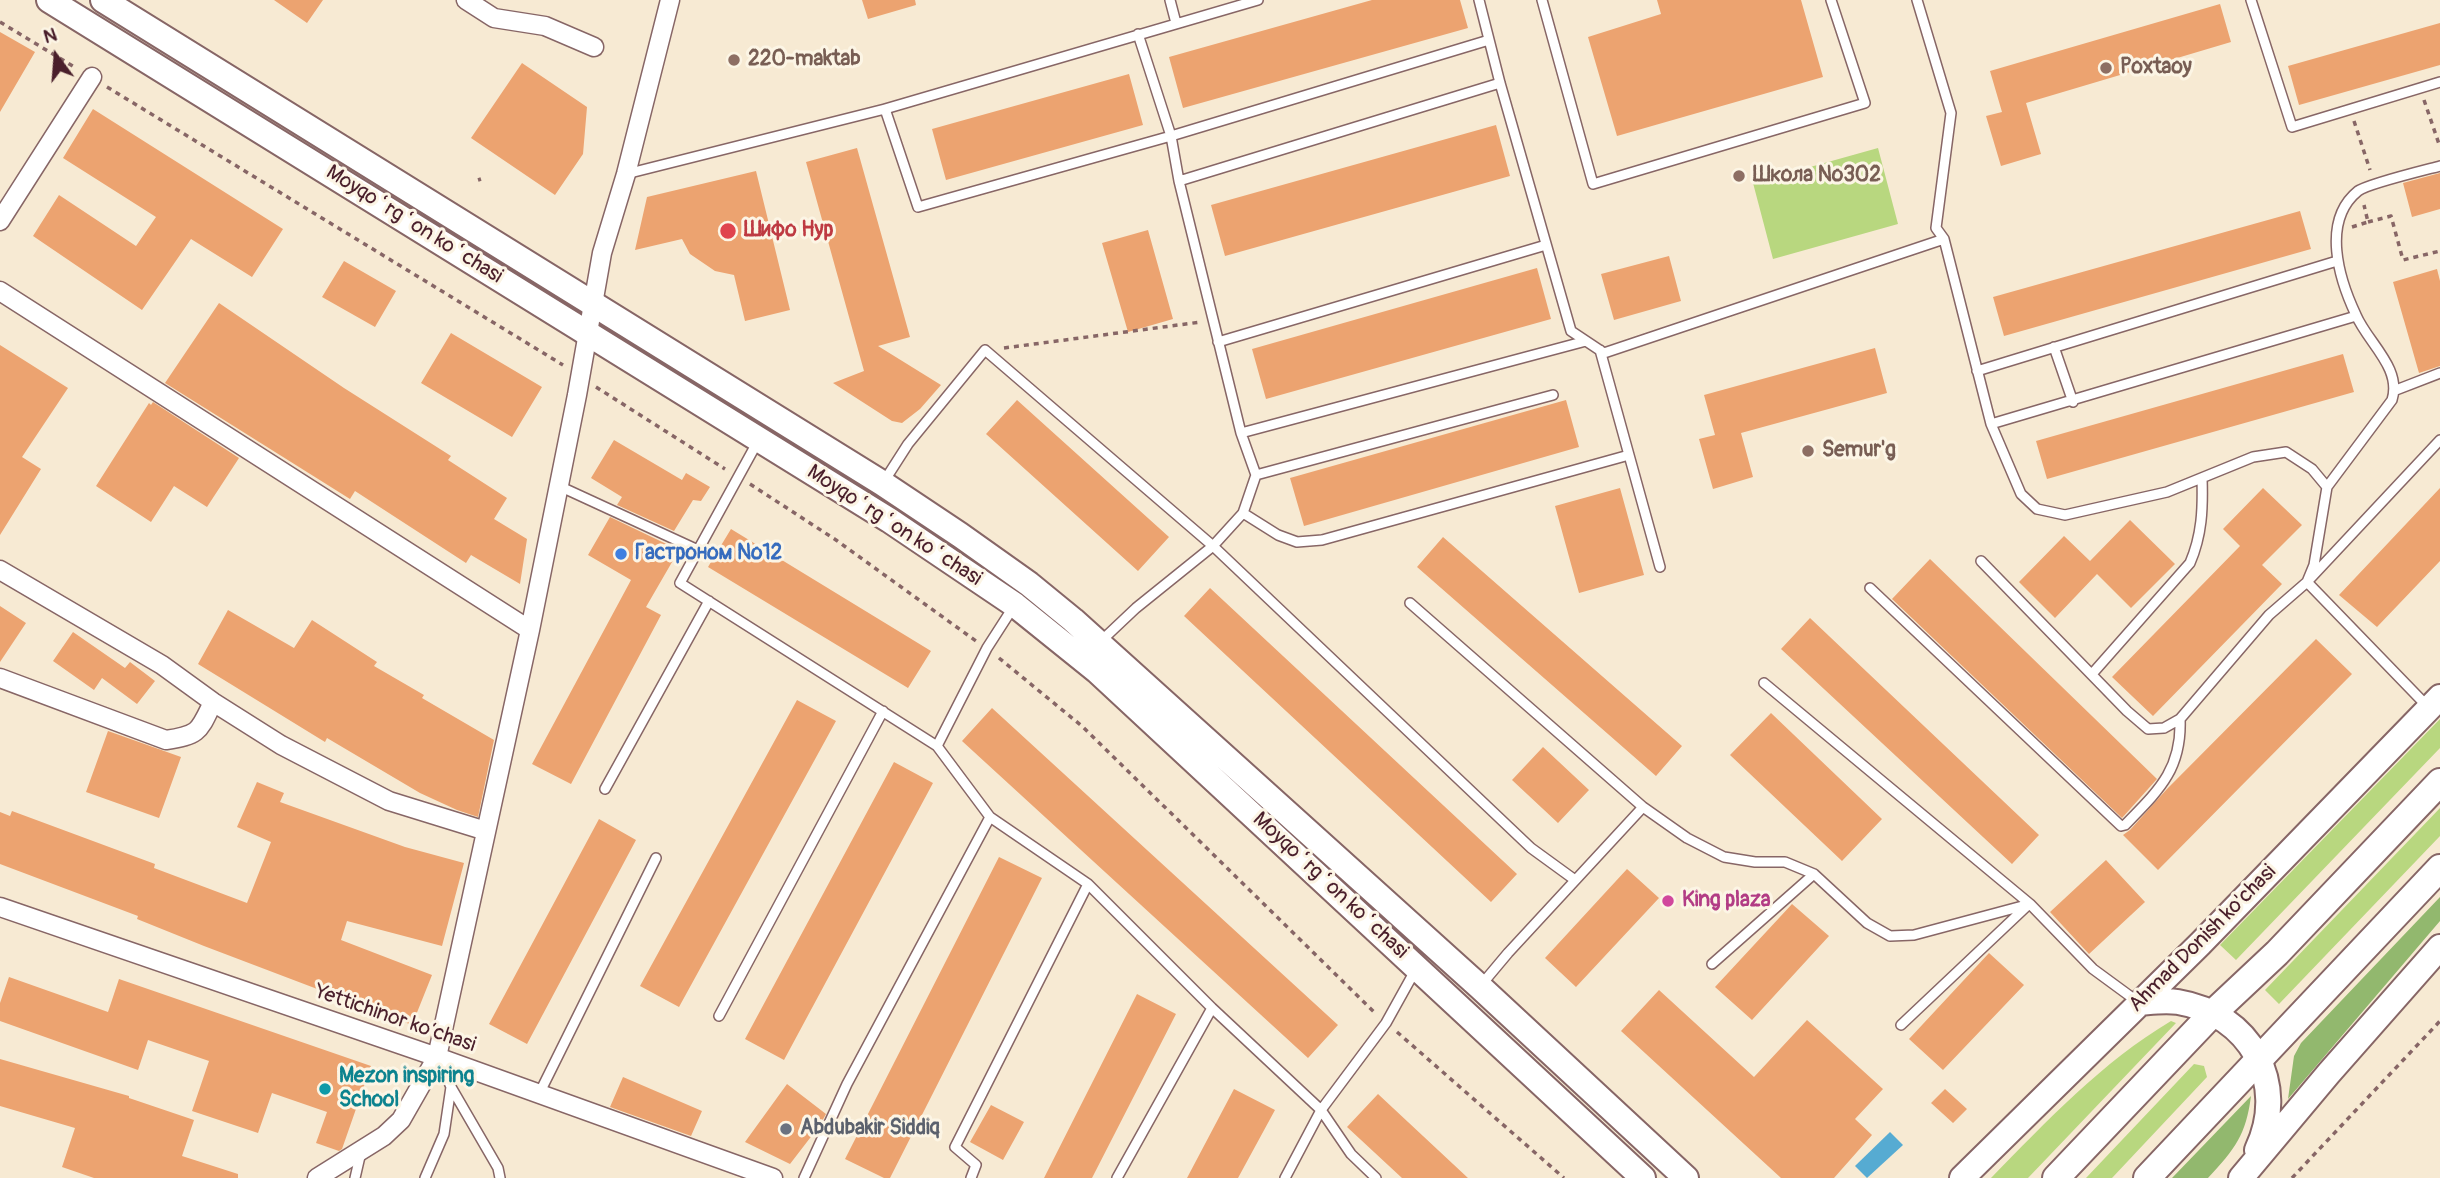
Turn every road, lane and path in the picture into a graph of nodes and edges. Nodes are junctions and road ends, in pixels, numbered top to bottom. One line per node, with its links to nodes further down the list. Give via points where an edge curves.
1 (49, 0): 39 (main road, Moyqoʻrgʻon koʻchasi)
2 (103, 0): 36 (main road, Moyqoʻrgʻon koʻchasi)
3 (466, 0): 16 (street, via 494,18 545,26)
4 (670, 0): 27 (street)
5 (1170, 0): 13 (lane)
6 (1258, 0): 13 (lane)
7 (1479, 0): 15 (lane)
8 (1542, 0): 9 (lane, via 1593,184 1865,103)
9 (1831, 0)
10 (1917, 0): 31 (lane, via 1951,113 1936,228)
11 (2251, 0): 22 (lane, via 2292,127)
12 (0, 22): 17 (path)
13 (1177, 23): 14 (lane)
14 (1138, 34): 21 (lane); 23 (lane)
15 (1489, 40): 19 (lane); 23 (lane)
16 (594, 47)
17 (92, 78): 29 (street); 47 (path)
18 (2440, 82): 20 (lane)
19 (1500, 83): 28 (lane); 32 (lane)
20 (2420, 88): 22 (lane); 24 (path)
21 (885, 109): 23 (lane, via 918,207); 27 (lane)
22 (2350, 109): 26 (path)
23 (1171, 136): 28 (lane)
24 (2440, 147)
25 (2440, 166): 34 (lane, via 2360,190 2346,206 2336,231)
26 (2370, 172)
27 (626, 174): 36 (street, via 602,253)
28 (1179, 181): 38 (lane)
29 (0, 221)
30 (2368, 222): 33 (path, via 2391,216 2403,260)
31 (1944, 239): 44 (lane, via 1604,353); 45 (lane)
32 (1546, 245): 40 (lane, via 1571,331); 41 (lane)
33 (2440, 251)
34 (2337, 261): 37 (lane); 42 (lane)
35 (0, 291): 73 (street)
36 (593, 303): 39 (street); 59 (main road, Moyqoʻrgʻon koʻchasi)
37 (2356, 316): 48 (lane, via 2395,377); 50 (lane)
38 (1213, 321): 41 (lane); 43 (path)
39 (587, 333): 47 (street); 53 (main road, Moyqoʻrgʻon koʻchasi)
40 (1586, 341): 44 (lane); 52 (lane)
41 (1219, 342): 52 (lane)
42 (2054, 347): 45 (lane); 50 (lane)
43 (985, 350): 59 (lane, via 908,444); 63 (lane)
44 (1600, 350): 55 (lane)
45 (1977, 371): 51 (lane)
46 (2440, 373): 48 (lane)
47 (580, 377): 57 (path); 60 (street)
48 (2396, 390): 61 (lane)
49 (1553, 395): 56 (lane)
50 (2073, 401): 51 (lane)
51 (1991, 424): 58 (lane, via 2021,494 2037,509 2065,515 2166,492)
52 (1241, 433): 56 (lane)
53 (758, 440): 57 (lane); 72 (main road, Moyqoʻrgʻon koʻchasi)
54 (2440, 440): 68 (lane)
55 (1629, 455): 62 (lane, via 1322,540 1297,542); 66 (lane)
56 (1256, 475): 62 (lane)
57 (738, 477): 64 (lane); 75 (path, via 836,540)
58 (2202, 478): 61 (lane, via 2253,457 2286,452 2312,469); 76 (lane, via 2203,516 2190,563)
59 (883, 483): 74 (main road, Moyqoʻrgʻon koʻchasi, via 1028,584)
60 (559, 486): 64 (lane); 73 (street)
61 (2327, 486): 68 (lane)
62 (1243, 513): 63 (lane)
63 (1213, 545): 74 (lane); 92 (lane, via 1531,848)
64 (698, 550): 70 (lane, via 680,583)
65 (1981, 561): 76 (lane)
66 (1660, 567)
67 (0, 570): 79 (street, via 162,665)
68 (2307, 582): 80 (lane); 82 (lane, via 2269,615)
69 (1870, 588): 82 (lane, via 2122,826 2168,776 2181,735)
70 (709, 601): 81 (lane); 85 (lane)
71 (1410, 603): 86 (lane)
72 (1015, 605): 75 (lane); 98 (main road, Moyqoʻrgʻon koʻchasi, via 1097,671)
73 (530, 631): 88 (street)
74 (1098, 644): 99 (main road, Moyqoʻrgʻon koʻchasi)
75 (987, 648): 83 (lane); 105 (path, via 1083,727)
76 (2092, 674): 82 (lane, via 2148,729 2164,728)
77 (0, 678): 79 (street, via 166,740 200,729)
78 (1764, 683): 94 (lane)
79 (213, 702): 88 (street, via 281,745 388,800)
80 (2435, 703): 100 (main road, Ahmad Donish ko'chasi)
81 (883, 711): 83 (lane); 103 (lane)
82 (2180, 719)
83 (937, 746): 87 (lane)
84 (2440, 782): 102 (main road, via 2277,953)
85 (605, 789)
86 (1643, 807): 91 (lane, via 1687,838 1724,856 1785,862); 92 (lane)
87 (990, 817): 93 (lane); 119 (lane, via 846,1084)
88 (486, 831): 107 (street)
89 (656, 858): 110 (lane)
90 (2440, 868): 108 (main road)
91 (1814, 874): 94 (lane, via 1867,923 1890,936 1914,935); 97 (lane)
92 (1575, 880): 99 (lane)
93 (1088, 884): 101 (lane); 120 (lane, via 956,1147 976,1165)
94 (2029, 904): 100 (lane, via 2093,969); 106 (lane)
95 (0, 906): 107 (street, Yettichinor ko‘chasi)
96 (2440, 947): 113 (main road)
97 (1712, 964)
98 (1417, 967): 105 (lane); 125 (main road, Moyqoʻrgʻon koʻchasi)
99 (1480, 987): 126 (main road, Moyqoʻrgʻon koʻchasi)
100 (2139, 1003): 102 (main road, via 2175,1001); 127 (main road, Ahmad Donish ko'chasi)
101 (1212, 1008): 111 (lane); 121 (lane)
102 (2212, 1014): 108 (main road, via 2234,1026); 128 (main road)
103 (719, 1016)
104 (2440, 1021): 130 (path)
105 (1386, 1023): 111 (lane); 124 (path)
106 (1901, 1025)
107 (437, 1057): 109 (lane); 110 (street, Yettichinor ko‘chasi); 112 (street, via 401,1121)
108 (2258, 1059): 113 (main road, via 2266,1076 2269,1113 2261,1142); 129 (main road)
109 (451, 1087): 116 (lane, via 444,1134); 117 (lane)
110 (539, 1094): 118 (street, Yettichinor ko‘chasi)
111 (1321, 1110): 122 (lane); 123 (lane, via 1351,1154)
112 (361, 1150): 114 (street); 115 (lane)
113 (2243, 1177)
114 (317, 1178)
115 (355, 1178)
116 (425, 1178)
117 (500, 1178)
118 (773, 1178)
119 (804, 1178)
120 (971, 1178)
121 (1117, 1178)
122 (1285, 1178)
123 (1376, 1178)
124 (1564, 1178)
125 (1643, 1178)
126 (1686, 1178)
127 (1962, 1178)
128 (2056, 1178)
129 (2147, 1178)
130 (2292, 1178)

